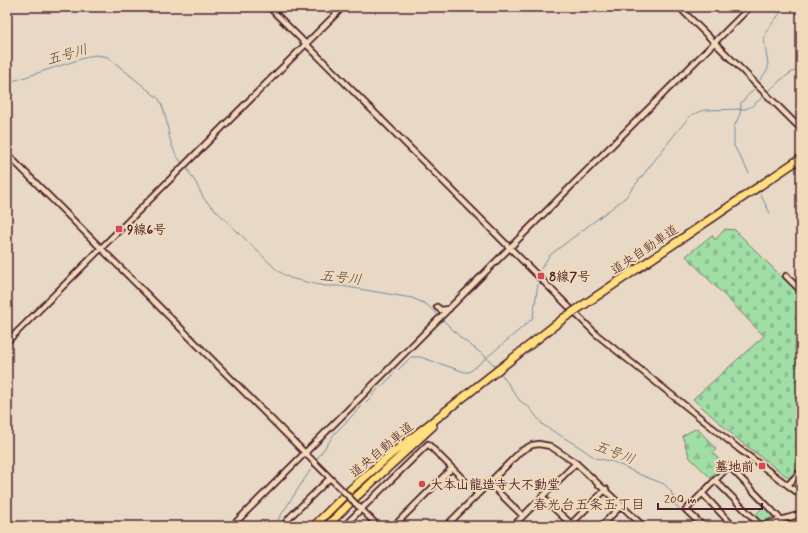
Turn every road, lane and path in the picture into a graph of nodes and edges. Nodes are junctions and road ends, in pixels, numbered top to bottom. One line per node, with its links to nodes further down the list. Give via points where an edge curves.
1 (269, 7): 6 (street)
2 (343, 7): 6 (street)
3 (679, 7): 5 (street)
4 (750, 7): 5 (street)
5 (715, 42): 7 (street); 10 (street)
6 (305, 44): 10 (street); 11 (street)
7 (801, 130)
8 (7, 154): 11 (street)
9 (801, 158): 17 (highway, 道央自動車道, bridge, via 564,318)
10 (510, 247): 15 (street); 25 (street, via 601,338)
11 (100, 248): 16 (street); 18 (street)
12 (786, 276): 13 (street)
13 (801, 291)
14 (437, 307): 15 (street, via 441,310)
15 (449, 309): 18 (street)
16 (7, 342)
17 (467, 394): 40 (highway, 道央自動車道, via 390,455); 41 (highway, 道央自動車道)
18 (305, 453): 22 (street); 38 (street)
19 (576, 463): 24 (street, via 550,446 532,445 521,451); 26 (street); 30 (street)
20 (452, 468): 27 (street); 32 (street, via 428,444); 44 (street)
21 (801, 471): 25 (street)
22 (330, 478): 32 (street, bridge); 39 (street)
23 (715, 480): 28 (street); 35 (street, via 729,466); 52 (street)
24 (489, 483): 27 (street); 34 (street)
25 (788, 485): 29 (street)
26 (606, 489): 31 (street); 37 (street)
27 (478, 494): 45 (street)
28 (702, 494): 50 (street, via 686,510); 51 (street)
29 (801, 495)
30 (542, 497): 34 (street); 37 (street)
31 (622, 505): 36 (street); 47 (street)
32 (360, 508): 42 (street); 43 (street)
33 (801, 514): 35 (street)
34 (523, 516): 46 (street)
35 (781, 520): 52 (street); 53 (street)
36 (639, 522): 48 (street); 49 (street)
37 (570, 525)
38 (232, 526)
39 (283, 526)
40 (314, 526)
41 (327, 526)
42 (344, 526)
43 (378, 526)
44 (394, 526)
45 (446, 526)
46 (513, 526)
47 (601, 526)
48 (635, 526)
49 (643, 526)
50 (703, 526)
51 (734, 526)
52 (760, 526)
53 (787, 526)

